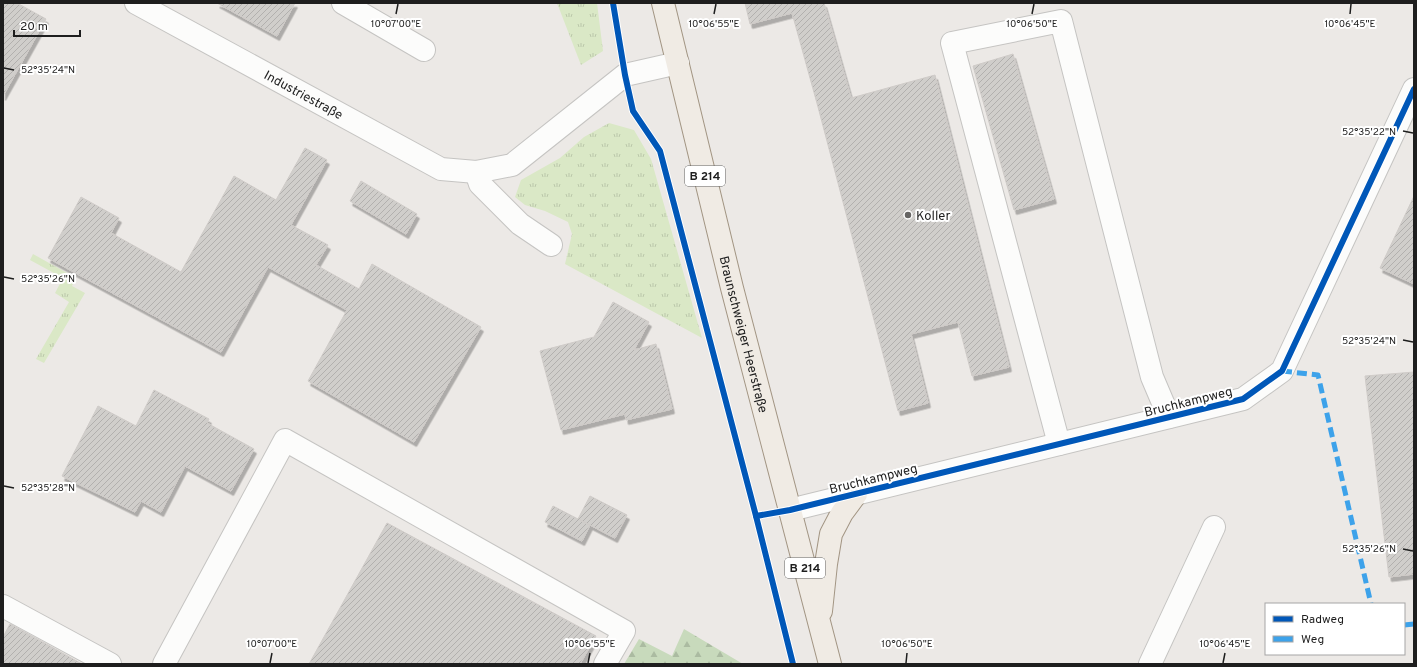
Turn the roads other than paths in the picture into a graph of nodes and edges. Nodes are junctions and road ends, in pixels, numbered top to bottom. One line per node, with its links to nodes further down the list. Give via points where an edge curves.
1 (136, 3): 7 (street, Industriestraße, via 441,169)
2 (343, 3): 4 (street)
3 (663, 3): 5 (main road, Braunschweiger Heerstraße / B 214)
4 (424, 50)
5 (678, 63): 7 (street, Industriestraße, via 625,75 512,165); 12 (main road, Braunschweiger Heerstraße / B 214, via 732,288)
6 (1414, 89): 9 (street, Bruchkampweg, via 1282,371 1243,399)
7 (476, 172): 8 (street, via 480,184 520,224)
8 (551, 245)
9 (1169, 417): 10 (street, Bruchkampweg); 10 (street, via 1152,377 1061,20 952,43)
10 (1059, 444): 11 (street, Bruchkampweg)
11 (856, 494): 12 (street, Bruchkampweg); 15 (main road, via 831,534)
12 (790, 510): 15 (main road, Braunschweiger Heerstraße / B 214)
13 (1214, 526): 20 (street)
14 (3, 606): 16 (street)
15 (820, 626): 19 (main road, Braunschweiger Heerstraße / B 214)
16 (110, 664)
17 (164, 664): 18 (street, via 285,440 624,631)
18 (605, 664)
19 (830, 664)
20 (1150, 664)

